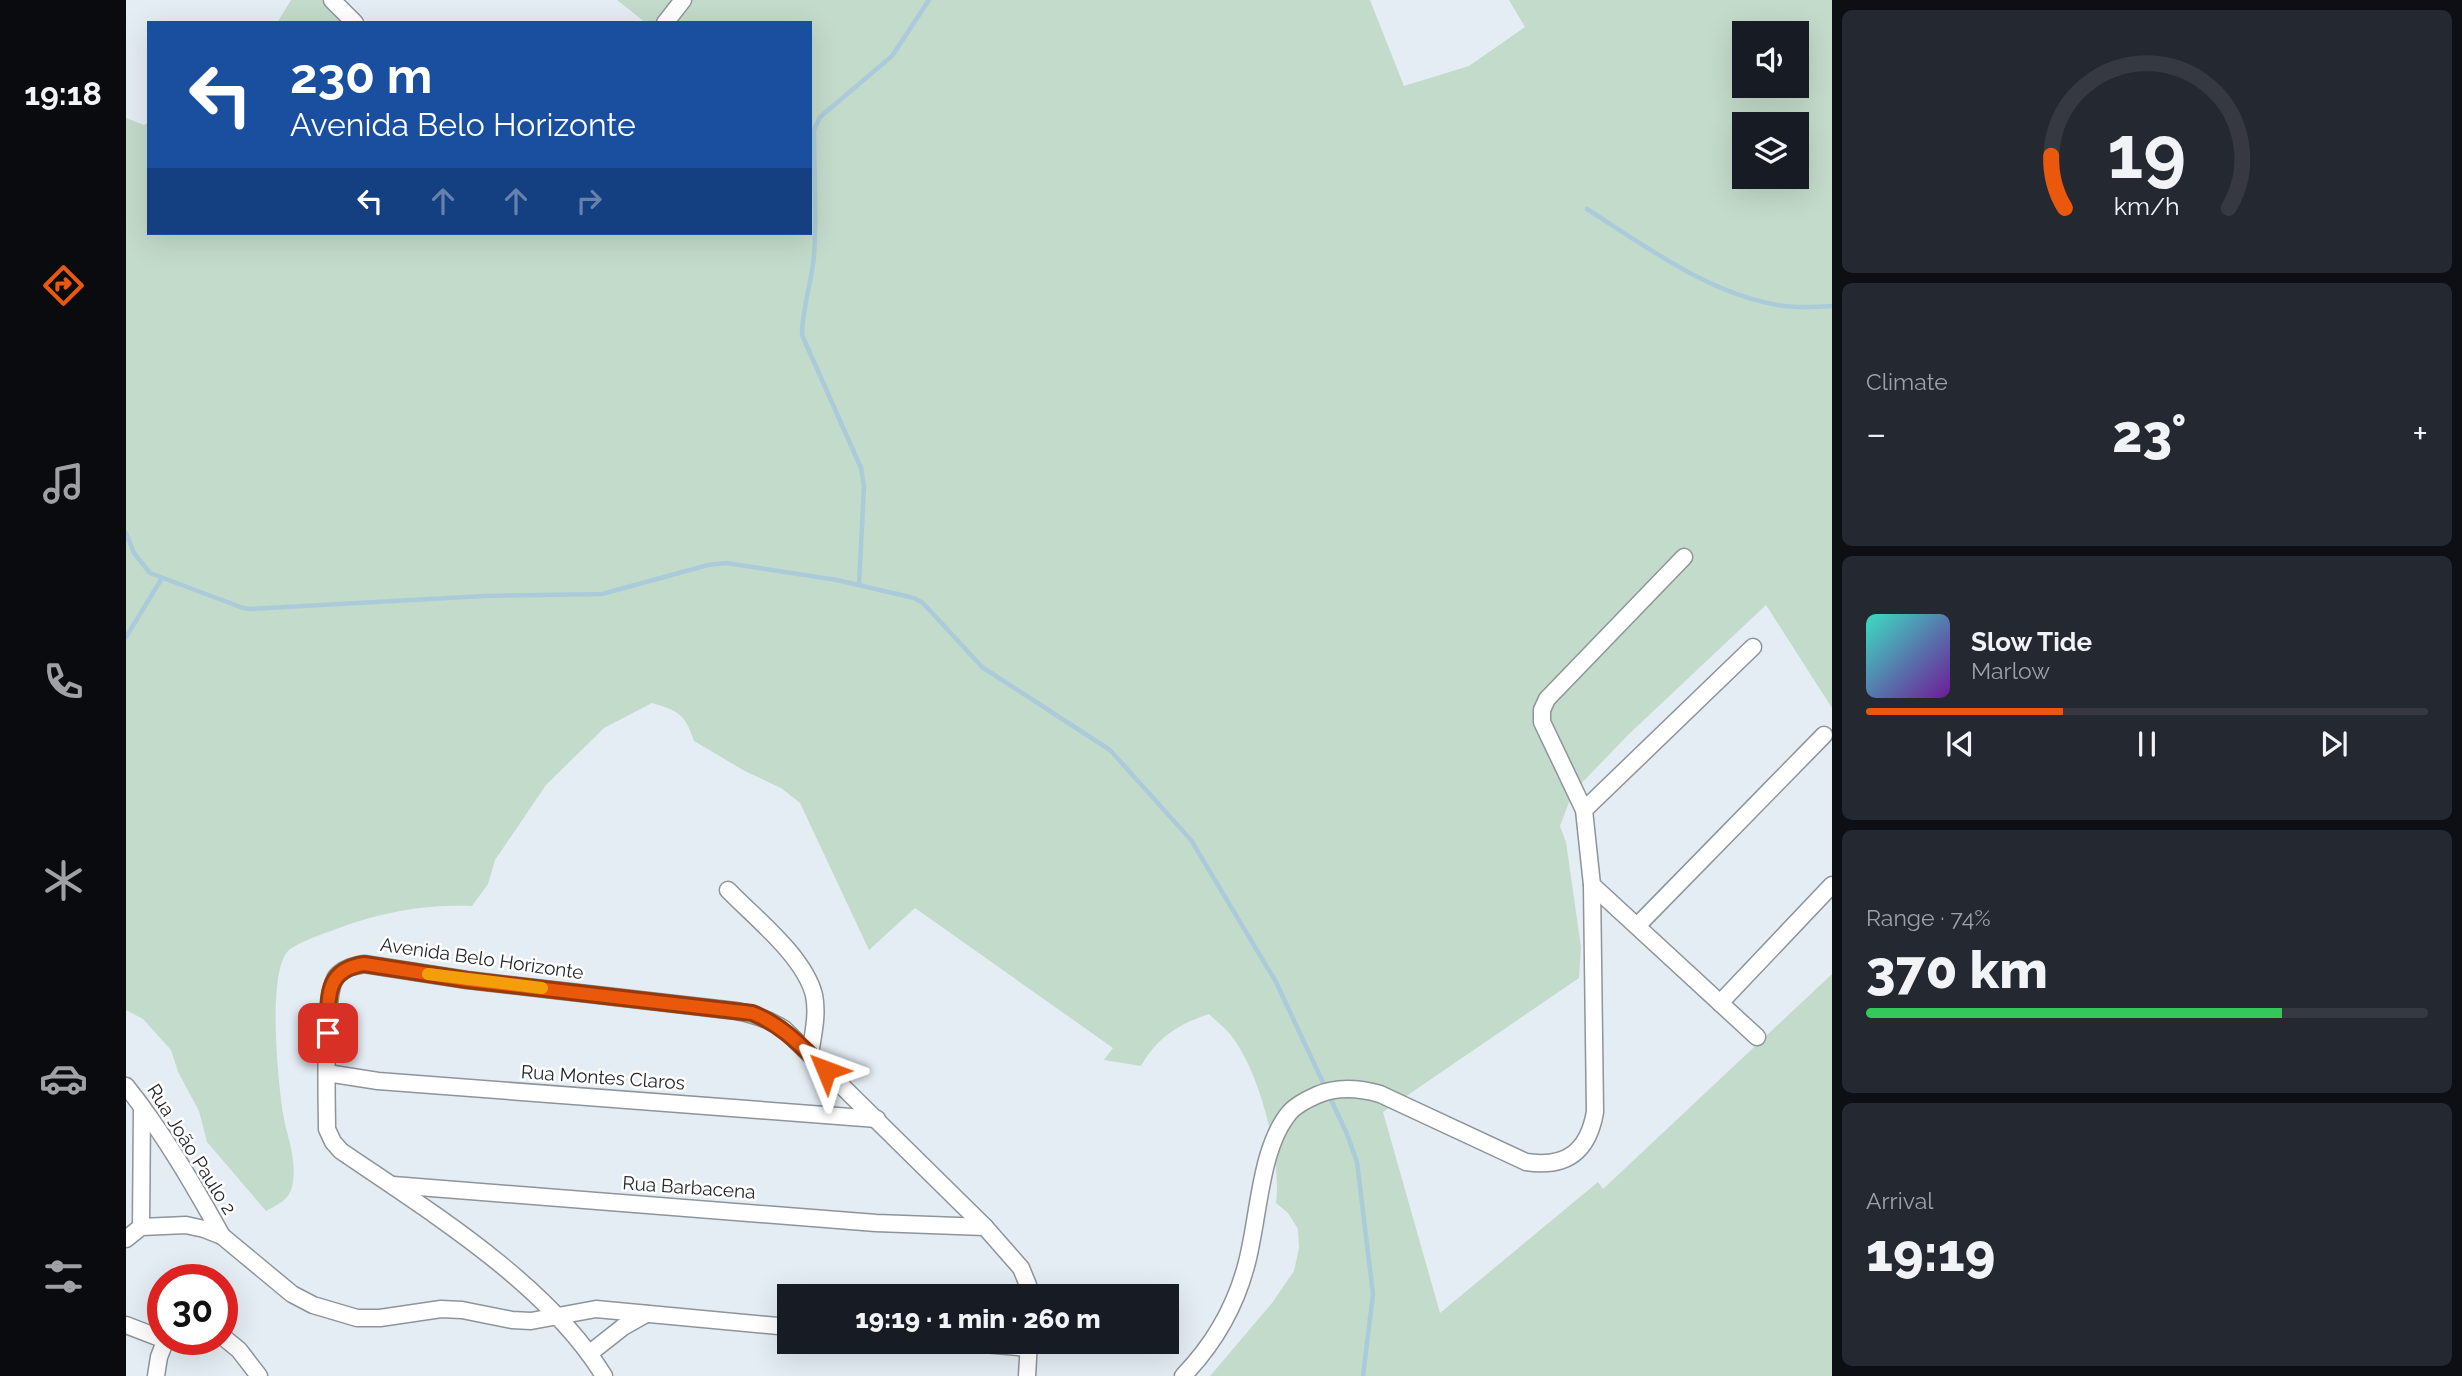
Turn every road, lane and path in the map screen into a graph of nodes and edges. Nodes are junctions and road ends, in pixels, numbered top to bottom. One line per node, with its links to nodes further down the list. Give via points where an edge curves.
1 (683, 0): 4 (street)
2 (334, 1): 3 (street)
3 (353, 21)
4 (667, 21)
5 (1684, 557): 8 (street, via 1547,699 1542,710 1542,722)
6 (1754, 648): 8 (street)
7 (1824, 734): 12 (street)
8 (1584, 810): 9 (street)
9 (1592, 885): 12 (street); 39 (street, via 1595,1112 1585,1143 1559,1162 1526,1162 1364,1089 1342,1088 1308,1099 1281,1125 1268,1158 1247,1265 1225,1321)
10 (1832, 885): 13 (street)
11 (728, 890): 15 (street, via 806,975 816,1016)
12 (1637, 926): 13 (street)
13 (1720, 1003): 14 (street)
14 (1757, 1037)
15 (810, 1054): 16 (street, Avenida Belo Horizonte, via 784,1029 752,1013 364,964 343,971 330,989); 19 (street, Avenida Belo Horizonte)
16 (327, 1073): 19 (street, Rua Montes Claros, via 378,1081); 20 (street, Avenida Belo Horizonte, via 327,1129 333,1142)
17 (126, 1086): 18 (street, Rua João Paulo 2)
18 (142, 1107): 21 (street); 23 (street, Rua João Paulo 2)
19 (877, 1119): 22 (street, Avenida Belo Horizonte)
20 (391, 1185): 22 (street, Rua Barbacena, via 876,1223); 27 (street, Avenida Belo Horizonte, via 514,1276)
21 (141, 1227): 23 (street, via 186,1225); 24 (street)
22 (985, 1227): 25 (street, Avenida Belo Horizonte, via 1021,1268)
23 (222, 1236): 27 (street, via 292,1294 334,1313 380,1318 441,1309 512,1320)
24 (126, 1240)
25 (1028, 1284)
26 (646, 1314): 27 (street, via 596,1309); 29 (street); 32 (street)
27 (556, 1317): 32 (street, Avenida Belo Horizonte)
28 (126, 1325): 30 (street)
29 (777, 1326)
30 (147, 1333)
31 (238, 1349): 36 (street)
32 (590, 1353): 37 (street, Avenida Belo Horizonte)
33 (1028, 1354): 38 (street)
34 (161, 1355): 35 (street)
35 (156, 1376)
36 (259, 1376)
37 (604, 1376)
38 (1027, 1376)
39 (1183, 1376)

